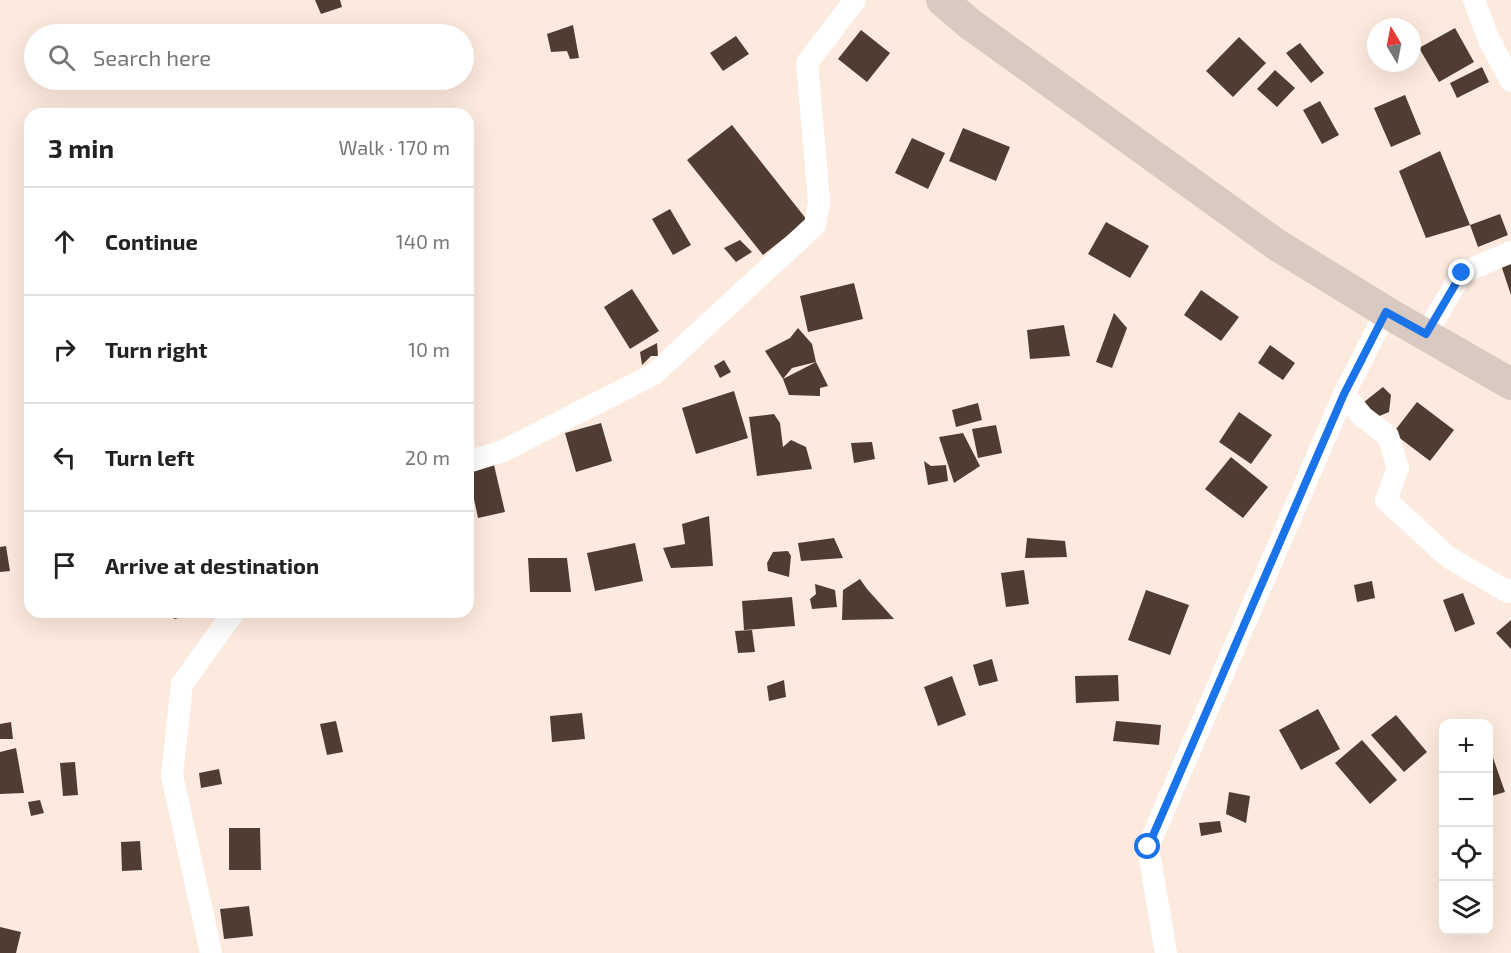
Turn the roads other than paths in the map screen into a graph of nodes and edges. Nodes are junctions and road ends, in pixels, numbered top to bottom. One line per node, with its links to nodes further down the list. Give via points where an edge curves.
1 (855, 0): 10 (street, via 807,63 819,201 815,225 654,374 503,451)
2 (942, 0): 6 (main road, via 1277,245)
3 (1474, 0): 4 (street)
4 (1511, 81)
5 (1511, 252): 7 (street, via 1462,273)
6 (1386, 312): 7 (main road); 9 (street)
7 (1426, 334): 8 (main road)
8 (1511, 384)
9 (1344, 394): 11 (street, via 1363,417 1388,436 1398,468 1386,500 1448,557 1508,592); 14 (street, via 1148,847)
10 (474, 460)
11 (1511, 590)
12 (230, 618): 13 (street, via 182,684 172,775)
13 (212, 953)
14 (1166, 953)

